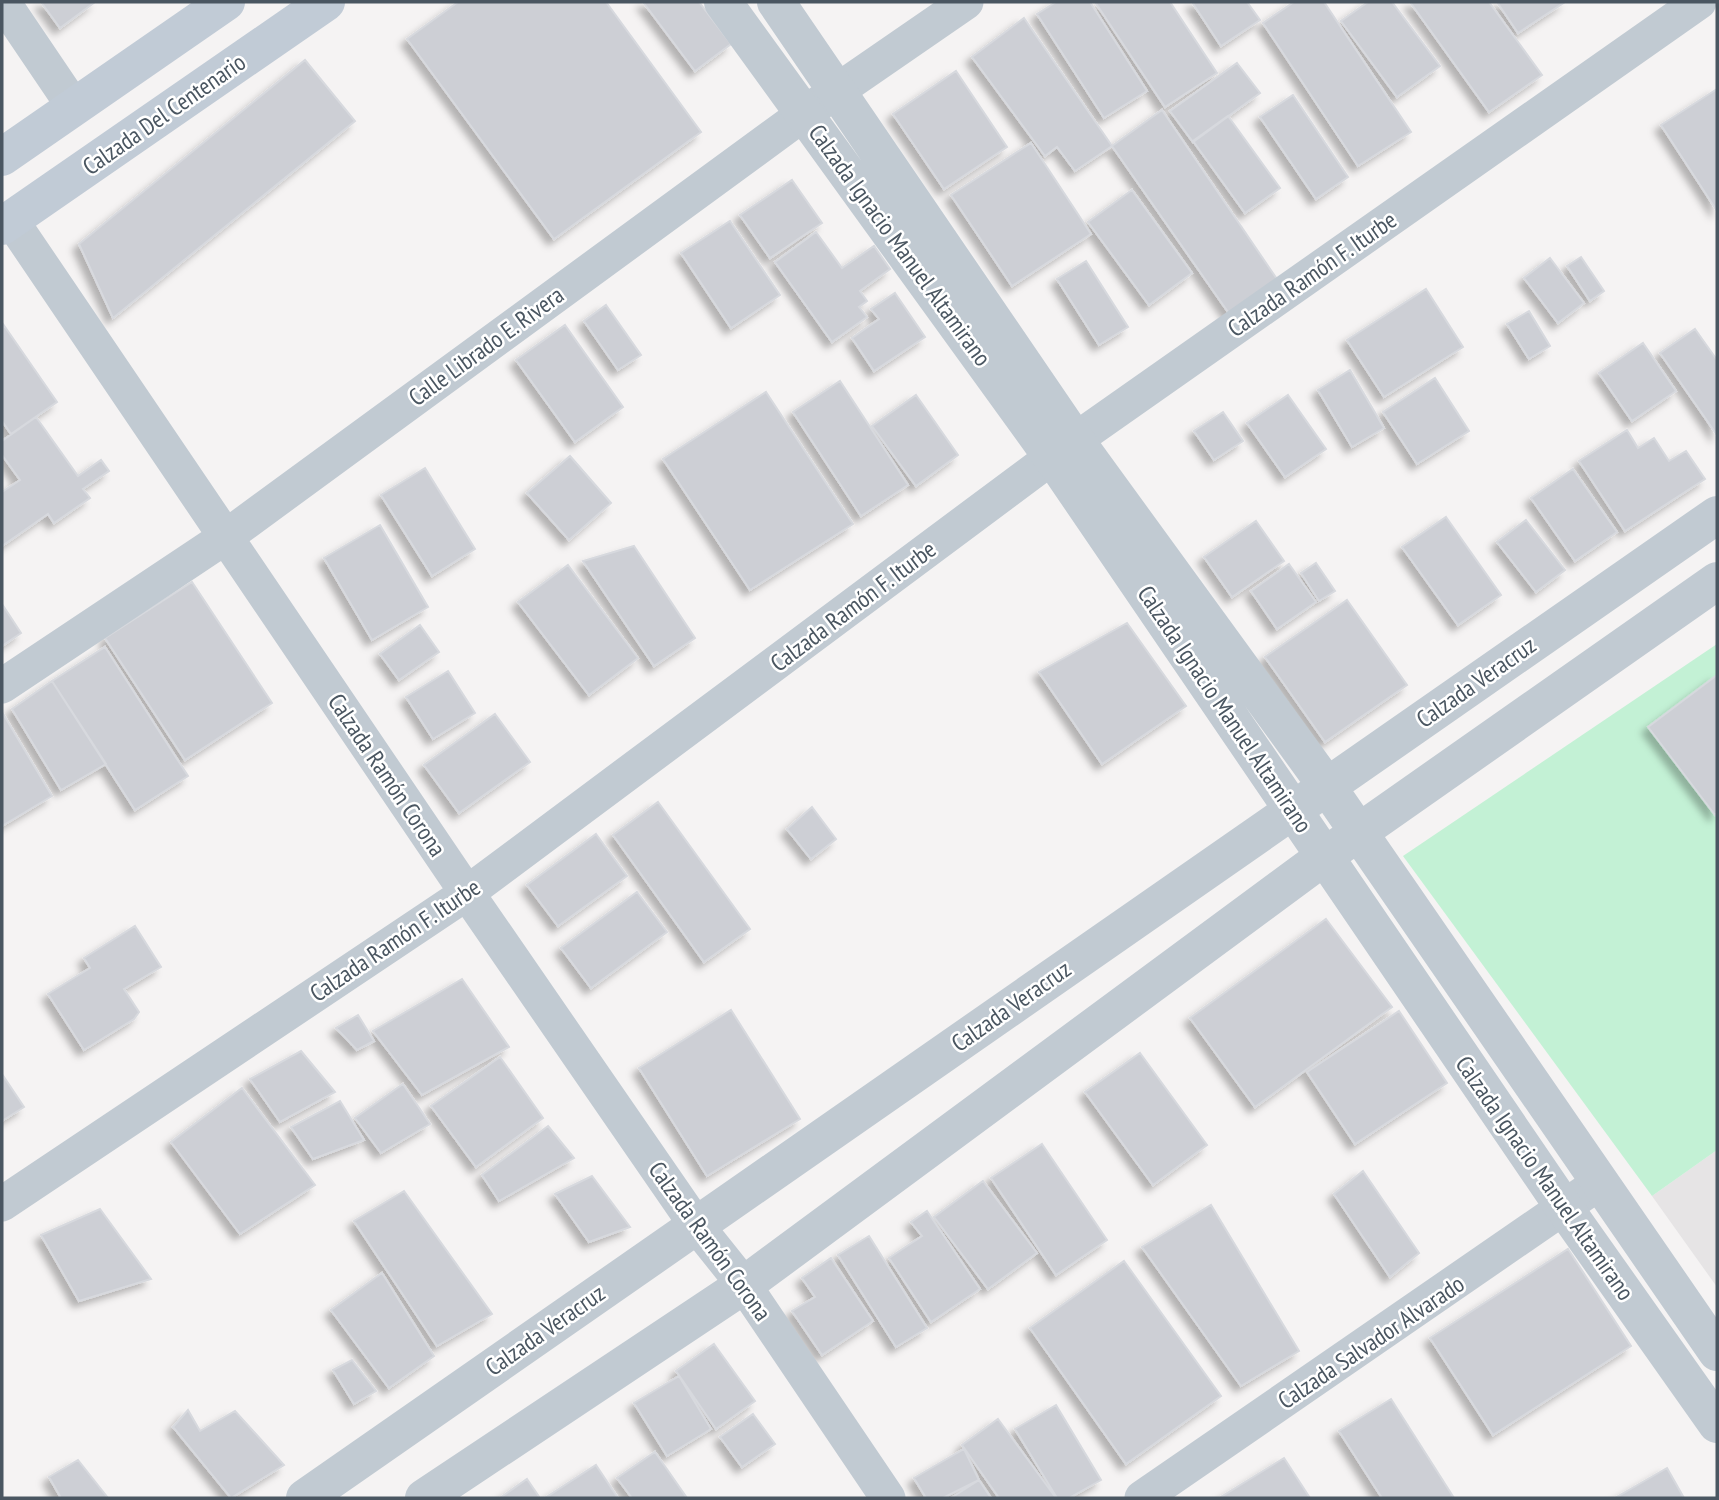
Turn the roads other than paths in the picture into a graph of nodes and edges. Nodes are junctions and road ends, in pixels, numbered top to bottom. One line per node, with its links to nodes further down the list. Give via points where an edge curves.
1 (3, 2): 9 (street)
2 (226, 2): 9 (main road)
3 (326, 2): 12 (main road, Calzada Del Centenario)
4 (723, 2): 10 (street, Calzada Ignacio Manuel Altamirano)
5 (776, 2): 8 (street, Calzada Ignacio Manuel Altamirano)
6 (967, 2): 8 (street, Calle Librado E. Rivera)
7 (1699, 2): 13 (street, Calzada Ramón F. Iturbe)
8 (838, 89): 10 (street, Calle Librado E. Rivera); 13 (street, Calzada Ignacio Manuel Altamirano)
9 (74, 107): 11 (main road)
10 (805, 113): 13 (street, Calzada Ignacio Manuel Altamirano); 15 (street, Calle Librado E. Rivera)
11 (2, 157)
12 (6, 223): 15 (street, Calzada Ramón Corona)
13 (1064, 449): 18 (street, Calzada Ignacio Manuel Altamirano); 19 (street, Calzada Ignacio Manuel Altamirano); 22 (street, Calzada Ramón F. Iturbe)
14 (1717, 515): 18 (street, Calzada Veracruz)
15 (227, 536): 17 (street, Calle Librado E. Rivera); 22 (street, Calzada Ramón Corona)
16 (1717, 581): 20 (street)
17 (2, 686)
18 (1326, 785): 19 (street, Calzada Veracruz); 20 (street, Calzada Ignacio Manuel Altamirano)
19 (1293, 810): 21 (street, Calzada Ignacio Manuel Altamirano); 26 (street, Calzada Veracruz)
20 (1359, 833): 21 (street); 23 (street, Calzada Ignacio Manuel Altamirano)
21 (1325, 856): 25 (street, Calzada Ignacio Manuel Altamirano); 27 (street)
22 (467, 893): 24 (street, Calzada Ramón F. Iturbe); 26 (street, Calzada Ramón Corona)
23 (1599, 1183): 25 (street, Calzada Salvador Alvarado); 28 (street, Calzada Ignacio Manuel Altamirano)
24 (2, 1204)
25 (1565, 1209): 29 (street, Calzada Ignacio Manuel Altamirano); 33 (street, Calzada Salvador Alvarado)
26 (696, 1225): 27 (street, Calzada Ramón Corona); 30 (street, Calzada Veracruz)
27 (744, 1285): 31 (street); 32 (street, Calzada Ramón Corona)
28 (1717, 1352)
29 (1717, 1424)
30 (305, 1498)
31 (424, 1498)
32 (888, 1498)
33 (1142, 1498)

